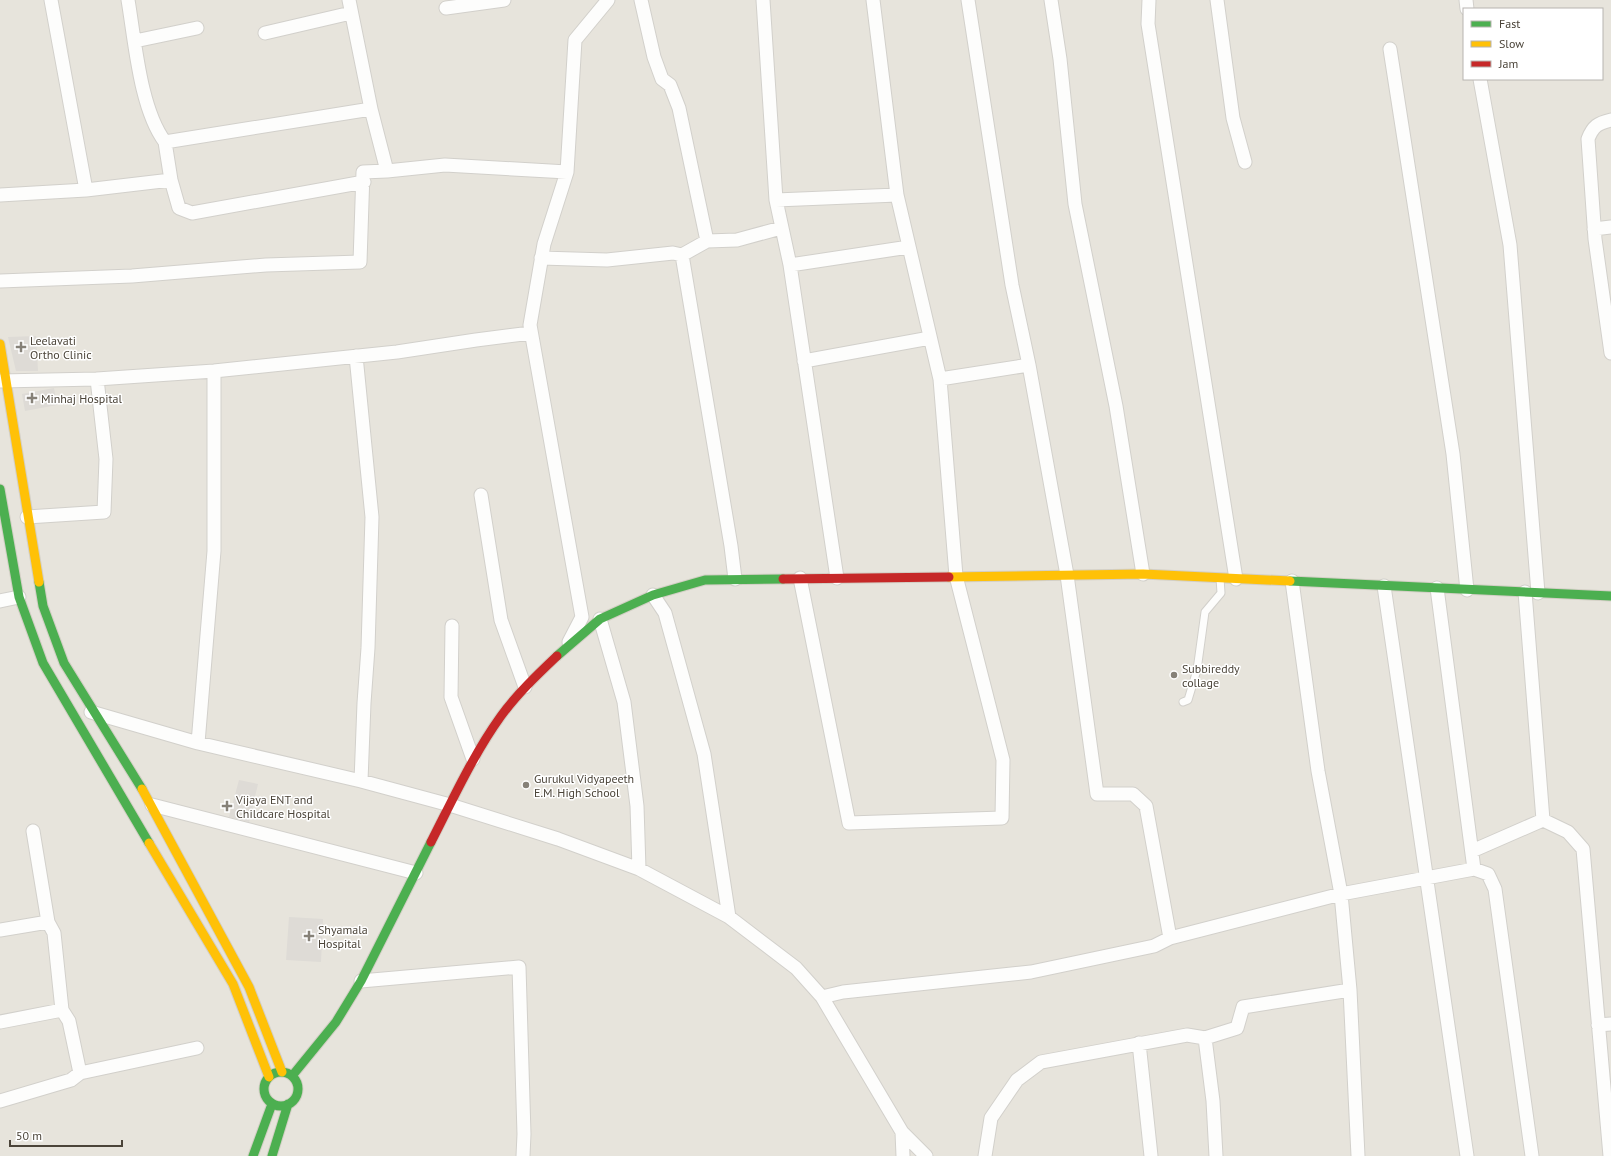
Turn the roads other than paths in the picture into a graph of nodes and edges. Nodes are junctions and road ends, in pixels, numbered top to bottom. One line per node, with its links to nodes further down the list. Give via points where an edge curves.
1 (51, 0): 27 (street)
2 (128, 0): 16 (street)
3 (504, 0): 13 (street)
4 (608, 0): 24 (street, via 576,40)
5 (641, 0): 34 (street, via 654,57 662,79 670,86 679,108)
6 (764, 0): 30 (street)
7 (873, 0): 29 (street)
8 (968, 0): 47 (street, via 1012,285)
9 (1051, 0): 55 (street, via 1076,204 1116,406)
10 (1149, 0): 61 (street, via 1148,24)
11 (1217, 0): 22 (street, via 1233,118)
12 (350, 6): 15 (street); 19 (street)
13 (446, 8)
14 (197, 28): 16 (street)
15 (265, 33)
16 (135, 41): 21 (street, via 146,99 156,131)
17 (1390, 49): 66 (street, via 1453,454)
18 (1480, 80): 68 (street, via 1510,245)
19 (371, 109): 21 (street); 23 (street)
20 (1611, 120): 33 (street, via 1592,128 1588,139)
21 (164, 142): 25 (street)
22 (1245, 162)
23 (387, 171): 24 (street, via 445,164); 26 (street, via 363,172)
24 (567, 172): 37 (street)
25 (171, 180): 26 (street, via 179,208 192,213); 27 (street)
26 (364, 182): 39 (street, via 360,262)
27 (86, 190): 28 (street)
28 (0, 195)
29 (897, 195): 30 (street); 35 (street)
30 (776, 200): 32 (street)
31 (1611, 227): 33 (street)
32 (781, 228): 34 (street, via 737,240); 38 (street)
33 (1594, 229): 40 (street)
34 (707, 241): 36 (street)
35 (909, 247): 38 (street); 42 (street)
36 (682, 255): 37 (street, via 673,253 607,260); 62 (street)
37 (541, 258): 41 (street, via 530,325)
38 (790, 265): 46 (street)
39 (0, 281)
40 (1609, 327): 44 (street)
41 (531, 333): 45 (street); 77 (street, via 582,617)
42 (930, 338): 46 (street); 50 (street)
43 (0, 344): 51 (main road)
44 (1611, 352)
45 (356, 356): 48 (street); 84 (street, via 372,517)
46 (804, 361): 59 (street)
47 (1029, 365): 50 (street); 56 (street)
48 (214, 371): 49 (street); 82 (street, via 214,551)
49 (97, 379): 51 (street); 54 (street, via 106,459 104,512)
50 (940, 379): 57 (street)
51 (3, 380): 54 (main road)
52 (0, 489): 71 (main road)
53 (482, 495): 78 (street, via 501,620)
54 (28, 517): 75 (main road, via 43,606)
55 (1143, 574): 56 (main road); 60 (main road)
56 (1067, 575): 57 (main road); 98 (street, via 1097,794 1133,794 1146,806)
57 (956, 576): 58 (street, via 1003,760 1002,818 849,823); 59 (main road)
58 (800, 578): 59 (main road); 62 (main road)
59 (837, 578)
60 (1220, 578): 61 (main road); 79 (lane, via 1221,593 1204,612 1197,670 1188,700)
61 (1236, 579): 63 (main road)
62 (735, 580): 69 (main road, via 705,580)
63 (1292, 581): 64 (main road); 94 (street, via 1318,771)
64 (1384, 586): 65 (main road); 93 (street)
65 (1437, 588): 66 (main road); 89 (street)
66 (1467, 590): 67 (main road)
67 (1525, 592): 68 (main road); 87 (street)
68 (1538, 593): 70 (main road)
69 (653, 595): 73 (main road); 95 (street, via 665,612 704,754)
70 (1611, 596)
71 (18, 597): 72 (street); 76 (main road)
72 (0, 601)
73 (600, 619): 77 (main road); 90 (street, via 624,702 637,806)
74 (452, 626): 83 (street, via 451,697)
75 (50, 627): 76 (main road); 80 (main road, via 64,663)
76 (30, 632): 81 (main road, via 43,663)
77 (567, 647): 78 (main road)
78 (526, 687): 83 (main road, via 501,716)
79 (1183, 702)
80 (93, 711): 81 (street); 82 (street); 85 (main road)
81 (74, 716): 100 (main road)
82 (198, 743): 84 (street)
83 (473, 759): 86 (main road)
84 (361, 781): 86 (street)
85 (152, 805): 92 (street); 99 (main road)
86 (450, 805): 90 (street, via 558,839); 92 (main road)
87 (1543, 820): 89 (street); 106 (street, via 1568,832 1583,849)
88 (33, 831): 96 (street)
89 (1472, 851): 91 (street)
90 (639, 869): 95 (street)
91 (1474, 869): 93 (street); 128 (street, via 1488,874 1495,889)
92 (416, 873): 101 (main road)
93 (1427, 878): 94 (street); 127 (street)
94 (1341, 894): 98 (street); 102 (street)
95 (729, 917): 103 (street, via 796,968)
96 (48, 922): 97 (street); 104 (street, via 54,933)
97 (0, 930)
98 (1170, 938): 103 (street, via 1154,946 1031,972 843,992)
99 (234, 958): 100 (main road); 110 (main road, via 249,987)
100 (221, 962): 113 (main road, via 233,984)
101 (361, 981): 112 (main road, via 336,1022); 120 (street, via 519,968)
102 (1350, 990): 107 (street, via 1243,1006 1237,1028); 126 (street)
103 (822, 997): 117 (street)
104 (62, 1010): 105 (street); 111 (street, via 69,1021)
105 (0, 1022)
106 (1605, 1025): 129 (street)
107 (1205, 1038): 108 (street, via 1187,1035); 125 (street, via 1213,1101)
108 (1139, 1043): 123 (street, via 1041,1062 1017,1080 991,1118); 124 (street)
109 (197, 1048): 111 (street)
110 (282, 1072): 112 (main road); 113 (main road)
111 (80, 1073): 114 (street, via 71,1080)
112 (292, 1076): 116 (main road, via 296,1080 298,1091 293,1101)
113 (269, 1077): 115 (main road, via 264,1089)
114 (0, 1101)
115 (272, 1104): 116 (main road); 118 (main road)
116 (288, 1104): 119 (main road)
117 (902, 1132): 121 (street); 122 (street)
118 (253, 1156)
119 (272, 1156)
120 (523, 1156)
121 (903, 1156)
122 (926, 1156)
123 (986, 1156)
124 (1151, 1156)
125 (1216, 1156)
126 (1358, 1156)
127 (1467, 1156)
128 (1532, 1156)
129 (1610, 1156)

